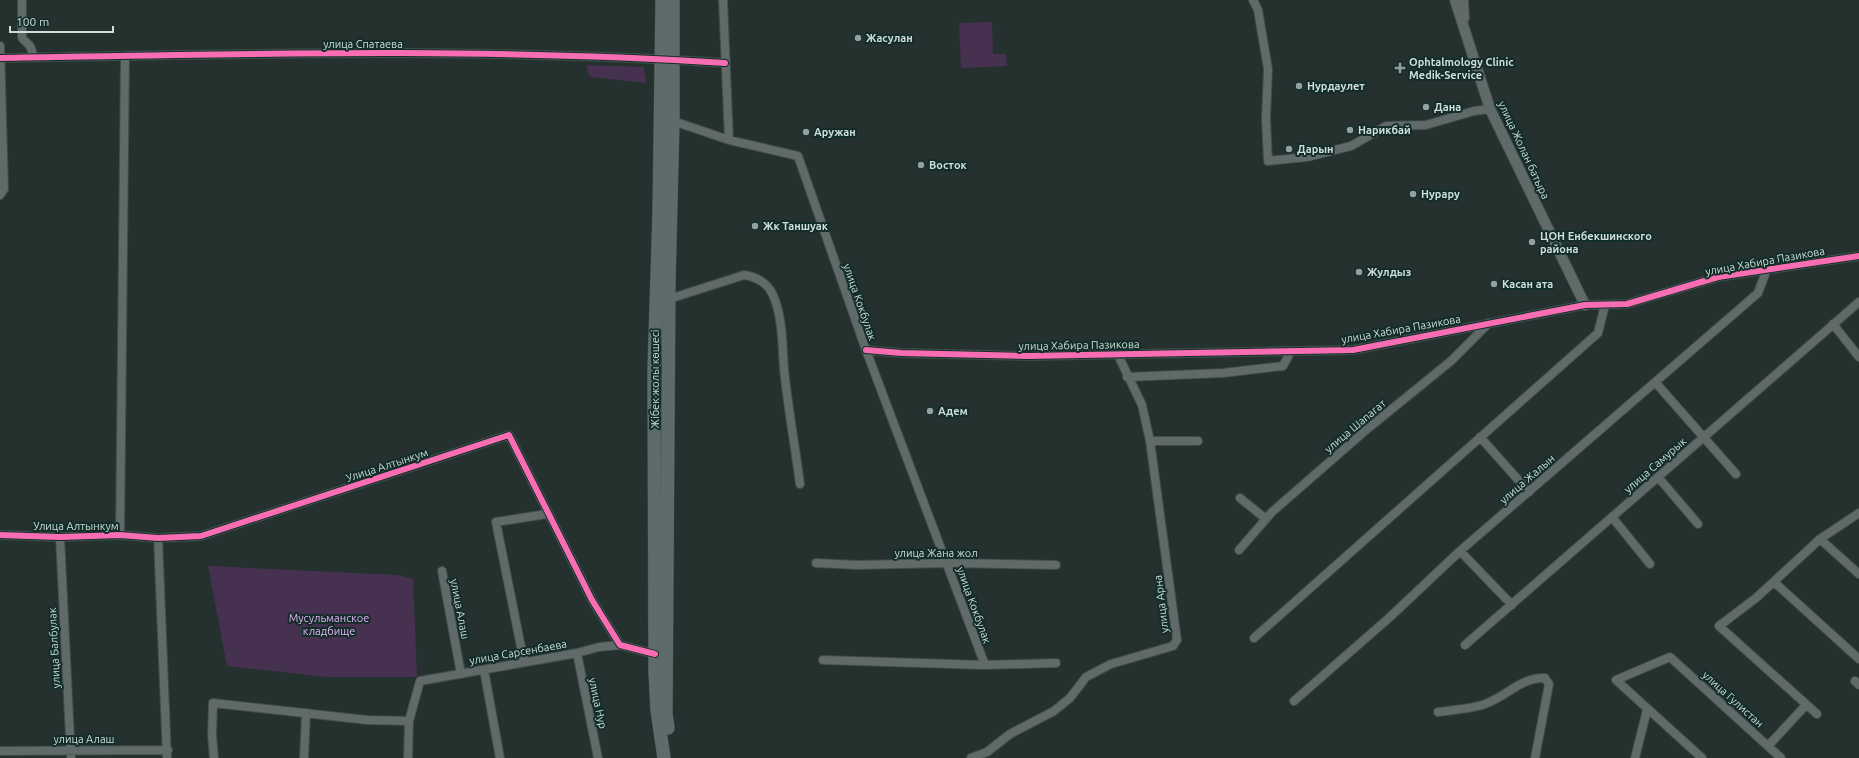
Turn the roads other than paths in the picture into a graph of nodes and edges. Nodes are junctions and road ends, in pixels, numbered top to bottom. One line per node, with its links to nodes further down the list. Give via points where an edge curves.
1 (22, 0): 11 (street, via 22,38 30,46)
2 (662, 0): 13 (main road, Жібек жолы көшесі)
3 (673, 0): 13 (main road, Жібек жолы көшесі)
4 (723, 0): 14 (street)
5 (1253, 0): 15 (street, via 1258,10 1268,69 1268,161 1307,157 1344,148 1386,126 1426,125 1474,111)
6 (1455, 0): 8 (street, улица Жолан батыра)
7 (1463, 0): 8 (street)
8 (1465, 34): 15 (street, улица Жолан батыра)
9 (0, 46): 12 (street)
10 (125, 56): 11 (street, улица Спатаева); 13 (street, улица Спатаева, via 465,54); 48 (street)
11 (34, 57): 12 (street, улица Спатаева)
12 (0, 58): 18 (street, via 4,189)
13 (667, 59): 14 (street, улица Спатаева); 16 (main road, Жібек жолы көшесі); 66 (main road, Жібек жолы көшесі, via 654,370)
14 (725, 63): 17 (street)
15 (1490, 110): 23 (street, улица Жолан батыра)
16 (673, 121): 17 (street, улица Кокбулак); 21 (main road, Жібек жолы көшесі)
17 (729, 140): 27 (street, улица Кокбулак, via 798,156)
18 (0, 195)
19 (1859, 256): 20 (street, улица Хабира Пазикова)
20 (1767, 269): 24 (street, улица Хабира Пазикова, via 1718,277 1627,304); 32 (street, улица Жалын, via 1758,293)
21 (669, 299): 39 (street, via 744,275 754,276 764,282 773,295 783,333 784,370); 91 (main road, Жібек жолы көшесі, via 666,714)
22 (1859, 302): 26 (street, улица Самурык)
23 (1585, 305): 24 (street, улица Хабира Пазикова); 25 (street, улица Хабира Пазикова)
24 (1605, 305): 33 (street, via 1598,333)
25 (1489, 324): 28 (street, улица Хабира Пазикова, via 1353,350); 45 (street, улица Шапагат, via 1451,361 1366,430)
26 (1833, 324): 30 (street); 34 (street, улица Самурык)
27 (866, 350): 29 (street, улица Хабира Пазикова, via 1028,356); 55 (street, улица Кокбулак)
28 (1291, 351): 29 (street, улица Хабира Пазикова); 31 (street, via 1283,366 1223,373)
29 (1118, 355): 31 (street, улица Арна)
30 (1859, 357)
31 (1127, 377): 35 (street, улица Арна, via 1142,405)
32 (1655, 382): 34 (street); 40 (street, улица Жалын)
33 (1480, 437): 40 (street); 62 (street)
34 (1704, 437): 37 (street); 38 (street, улица Самурык)
35 (1150, 441): 36 (street); 92 (street, улица Арна, via 1177,640 1173,646 1111,664 1086,677 1070,698 1054,711 1010,734 988,752)
36 (1198, 441)
37 (1736, 474)
38 (1658, 477): 44 (street, улица Самурык); 46 (street)
39 (800, 484)
40 (1528, 492): 53 (street, улица Жалын)
41 (1240, 498): 45 (street)
42 (1859, 513): 51 (street)
43 (547, 514): 50 (street, Улица Алтынкум, via 509,435 201,536); 63 (street, Улица Алтынкум, via 592,600); 69 (street, via 496,522)
44 (1612, 517): 56 (street); 61 (street, улица Самурык)
45 (1266, 518): 52 (street, улица Шапагат)
46 (1698, 524)
47 (0, 535): 49 (street, Улица Алтынкум)
48 (120, 535): 49 (street, Улица Алтынкум); 50 (street, Улица Алтынкум)
49 (60, 537): 83 (street, улица Балбулак)
50 (158, 538): 84 (street)
51 (1820, 539): 59 (street); 60 (street)
52 (1239, 550)
53 (1460, 551): 61 (street); 74 (street, улица Жалын)
54 (816, 563): 55 (street, улица Жана жол)
55 (948, 563): 57 (street, улица Жана жол); 71 (street, улица Кокбулак)
56 (1650, 564)
57 (1056, 565)
58 (442, 572): 73 (street, улица Алаш)
59 (1859, 574)
60 (1774, 582): 67 (street); 75 (street, via 1720,626)
61 (1512, 604): 64 (street, улица Самурык)
62 (1254, 638)
63 (620, 645): 65 (street, улица Сарсенбаева); 66 (street)
64 (1465, 645)
65 (577, 653): 69 (street, улица Сарсенбаева); 89 (street, улица Нур)
66 (655, 654): 90 (main road, Жібек жолы көшесі, via 657,710)
67 (1859, 659)
68 (823, 660): 71 (street)
69 (524, 662): 72 (street, улица Сарсенбаева)
70 (1056, 663): 71 (street)
71 (985, 665)
72 (484, 670): 73 (street, улица Сарсенбаева); 88 (street)
73 (461, 674): 80 (street, улица Сарсенбаева, via 420,681)
74 (1294, 702)
75 (1806, 704): 79 (street); 81 (street)
76 (1647, 710): 81 (street, улица Гулистан, via 1616,680 1670,657); 94 (street); 95 (street)
77 (1438, 712): 93 (street, via 1483,705 1517,686 1545,678 1549,684)
78 (306, 714): 80 (street); 85 (street, via 213,703); 86 (street)
79 (1817, 714)
80 (409, 722): 87 (street)
81 (1768, 746): 96 (street, улица Гулистан)
82 (0, 752): 83 (street, улица Алаш)
83 (70, 754): 84 (street, улица Алаш)
84 (168, 754)
85 (214, 758)
86 (304, 758)
87 (408, 758)
88 (500, 758)
89 (598, 758)
90 (664, 758)
91 (672, 758)
92 (971, 758)
93 (1535, 758)
94 (1635, 758)
95 (1702, 758)
96 (1780, 758)

